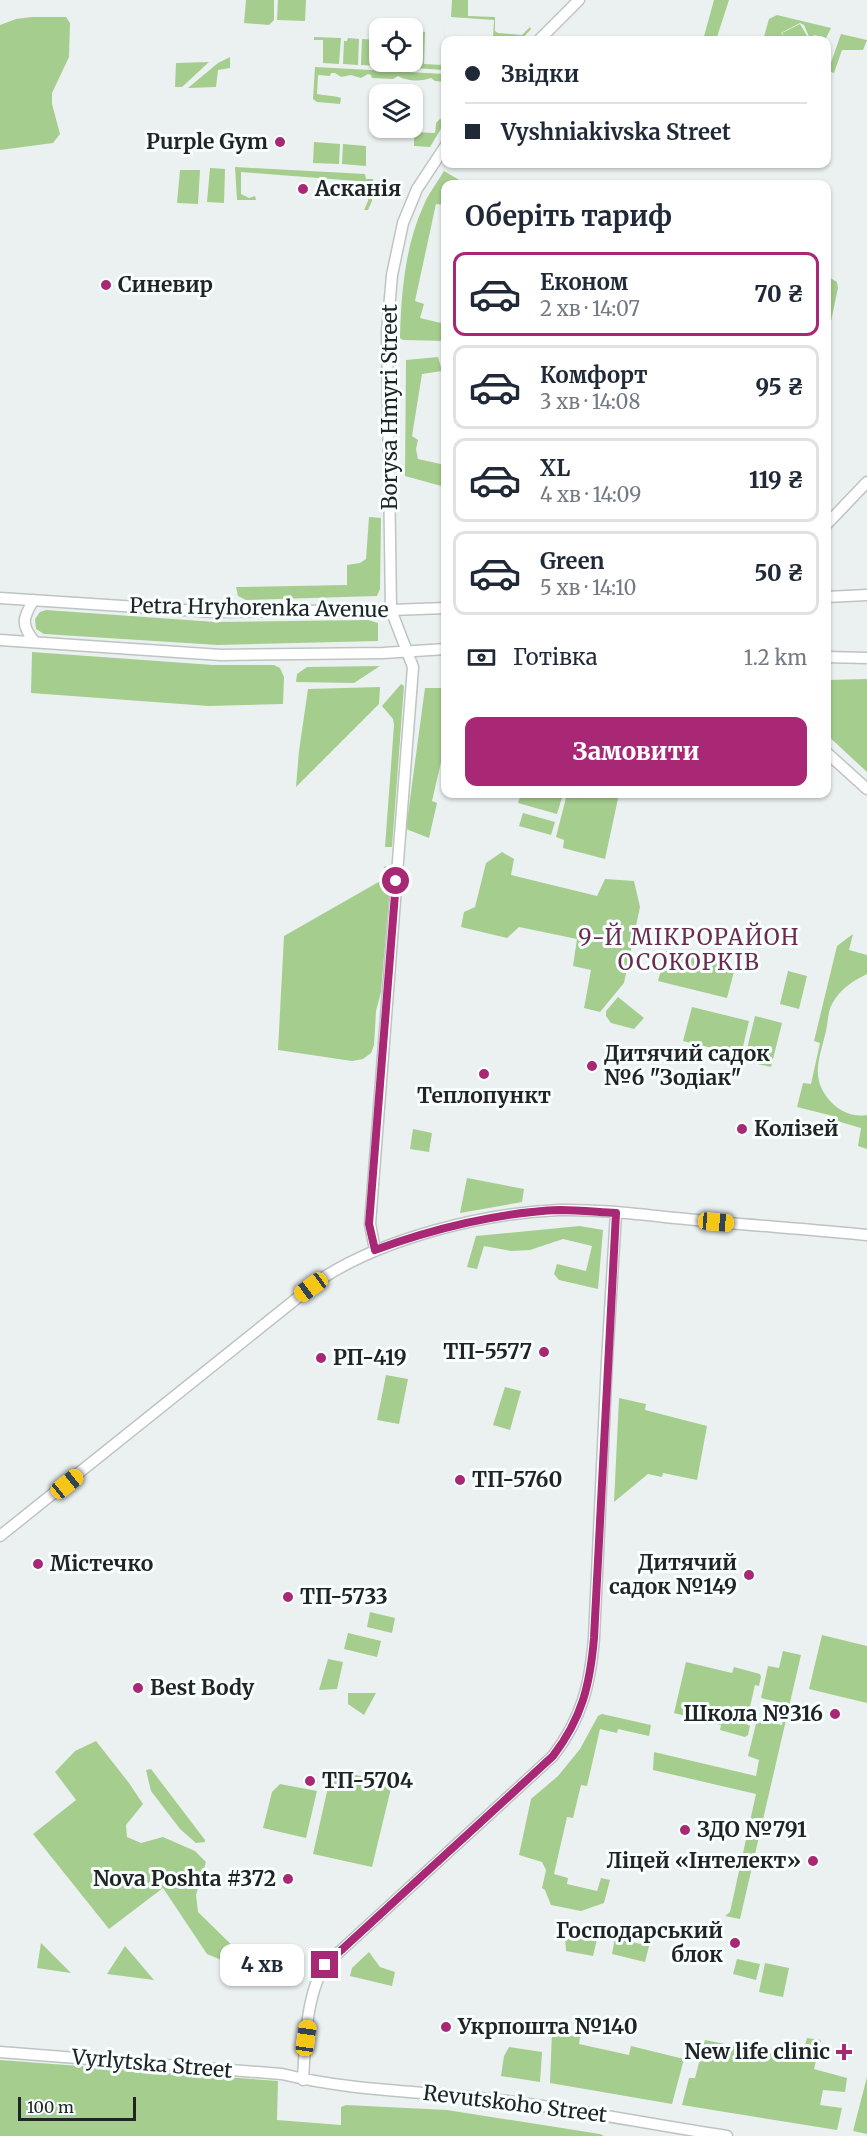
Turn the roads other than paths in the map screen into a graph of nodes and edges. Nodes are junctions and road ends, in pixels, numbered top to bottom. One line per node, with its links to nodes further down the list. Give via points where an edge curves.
1 (579, 0): 2 (street)
2 (543, 36)
3 (441, 153): 11 (street, Borysa Hmyri Street, via 412,200 392,275 387,332)
4 (867, 482): 5 (street)
5 (831, 520)
6 (867, 595): 7 (street)
7 (831, 597)
8 (0, 598): 9 (street, Petra Hryhorenka Avenue)
9 (34, 600): 11 (street, Petra Hryhorenka Avenue, via 214,612); 13 (street, via 28,609 25,630)
10 (441, 608): 11 (street, Petra Hryhorenka Avenue)
11 (391, 610): 15 (street)
12 (0, 640): 13 (street, Petra Hryhorenka Avenue)
13 (35, 642): 15 (street, Petra Hryhorenka Avenue, via 221,655)
14 (441, 649): 15 (street, Petra Hryhorenka Avenue)
15 (407, 651): 21 (street, via 413,667)
16 (831, 657): 17 (street)
17 (867, 658)
18 (831, 757): 19 (street)
19 (867, 789)
20 (616, 1213): 22 (street); 23 (street, via 524,1213 449,1227); 27 (street, via 594,1638 582,1706 566,1740 553,1756 325,1965 312,1998)
21 (369, 1224): 23 (street, via 378,1238); 24 (street)
22 (867, 1235)
23 (390, 1244): 24 (street)
24 (375, 1250): 25 (street, via 339,1268 287,1305)
25 (0, 1536)
26 (0, 2052): 27 (street, Vyrlytska Street, via 282,2074)
27 (303, 2080): 28 (street, Revutskoho Street, via 548,2106)
28 (727, 2136)

